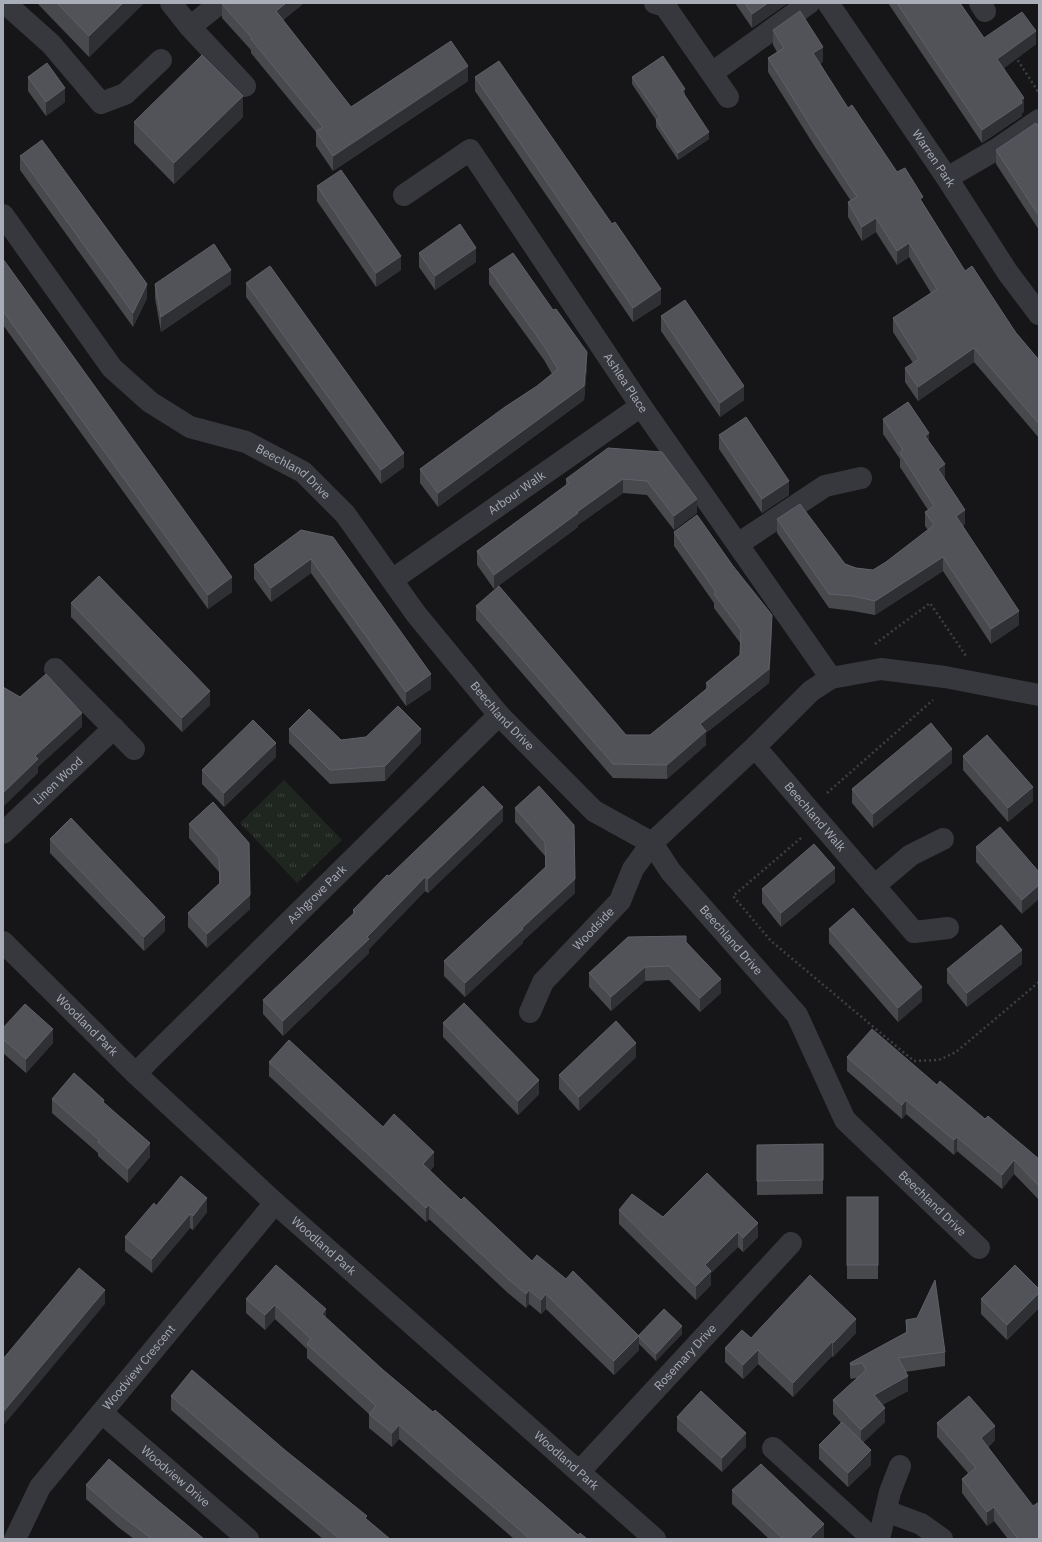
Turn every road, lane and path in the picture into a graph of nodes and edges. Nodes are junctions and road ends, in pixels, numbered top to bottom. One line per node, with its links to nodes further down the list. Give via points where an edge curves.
1 (5, 3): 9 (street, via 51,44 101,103 126,94)
2 (171, 3): 7 (street)
3 (220, 3): 7 (street)
4 (656, 3): 10 (street, via 665,6)
5 (809, 3): 10 (street)
6 (828, 3): 15 (street, Warren Park)
7 (190, 27): 11 (street)
8 (1014, 55): 12 (path)
9 (161, 60)
10 (712, 72): 13 (street)
11 (245, 86)
12 (1039, 93)
13 (728, 97)
14 (1039, 120): 15 (street, via 997,149)
15 (947, 178): 18 (street, Warren Park, via 1008,273)
16 (404, 195): 19 (street, Ashlea Place, via 470,150)
17 (3, 215): 22 (street, Beechland Drive, via 112,368 150,402 190,427 246,442 303,472 345,514)
18 (1039, 314)
19 (641, 406): 21 (street, Ashlea Place); 22 (street, Arbour Walk)
20 (861, 478): 21 (street, via 825,486)
21 (738, 544): 25 (street, Ashlea Place)
22 (392, 580): 29 (street, Beechland Drive, via 416,614)
23 (55, 669): 30 (street)
24 (852, 674): 25 (street); 26 (street, via 881,669); 27 (path, via 863,653 930,603)
25 (831, 678): 31 (street, Woodside, via 811,691)
26 (956, 679): 27 (street); 33 (path)
27 (982, 684): 28 (street)
28 (1039, 695)
29 (499, 715): 36 (street, Beechland Drive, via 594,812); 42 (street, Ashgrove Park)
30 (114, 728): 32 (street); 34 (street, Linen Wood)
31 (755, 747): 33 (street, Beechland Walk); 36 (street, Woodside)
32 (134, 749)
33 (814, 816): 37 (street, Beechland Walk); 40 (path, via 733,896 771,941 914,1061 939,1060 956,1052)
34 (3, 833)
35 (943, 839): 37 (street, via 911,855)
36 (652, 844): 41 (street, Woodside, via 633,869 620,901 543,982); 45 (street, Beechland Drive, via 671,872 797,1015 845,1120)
37 (874, 886): 38 (street, Beechland Walk, via 914,932)
38 (948, 928)
39 (6, 952): 42 (street, Woodland Park)
40 (1039, 982)
41 (530, 1012)
42 (136, 1074): 43 (street, Woodland Park)
43 (275, 1203): 46 (street, Woodview Crescent); 49 (street, Woodland Park)
44 (791, 1243): 49 (street, Rosemary Drive)
45 (979, 1248)
46 (102, 1413): 51 (street, Woodview Crescent, via 40,1487); 52 (street, Woodview Drive)
47 (773, 1448): 54 (street)
48 (900, 1466): 50 (street)
49 (580, 1471): 53 (street, Woodland Park)
50 (886, 1511): 55 (street); 56 (street, via 921,1524)
51 (15, 1539)
52 (248, 1539)
53 (655, 1539)
54 (873, 1539)
55 (879, 1539)
56 (942, 1539)

